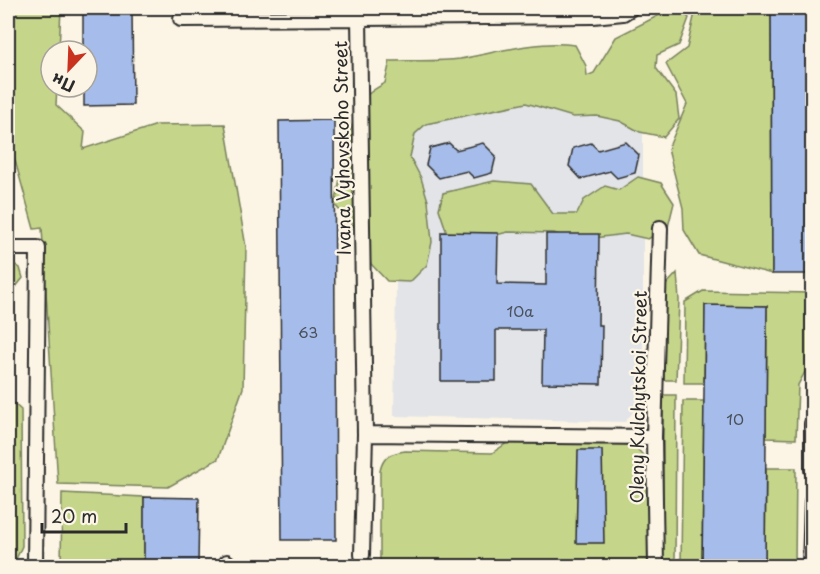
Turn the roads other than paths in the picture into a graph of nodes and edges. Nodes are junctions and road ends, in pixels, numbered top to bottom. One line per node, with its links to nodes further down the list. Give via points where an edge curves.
1 (631, 8): 2 (lane, Ivana Vyhovskoho Street, via 623,13 593,16)
2 (359, 18): 3 (lane); 7 (lane, Ivana Vyhovskoho Street)
3 (180, 19)
4 (660, 228): 8 (lane, Oleny Kulchytskoi Street)
5 (8, 248): 12 (lane, via 38,248)
6 (813, 424): 9 (lane)
7 (365, 435): 8 (lane); 11 (lane, Ivana Vyhovskoho Street)
8 (654, 437): 13 (lane, Oleny Kulchytskoi Street)
9 (813, 470)
10 (813, 501): 14 (lane)
11 (362, 555)
12 (35, 567)
13 (656, 567)
14 (810, 567)

